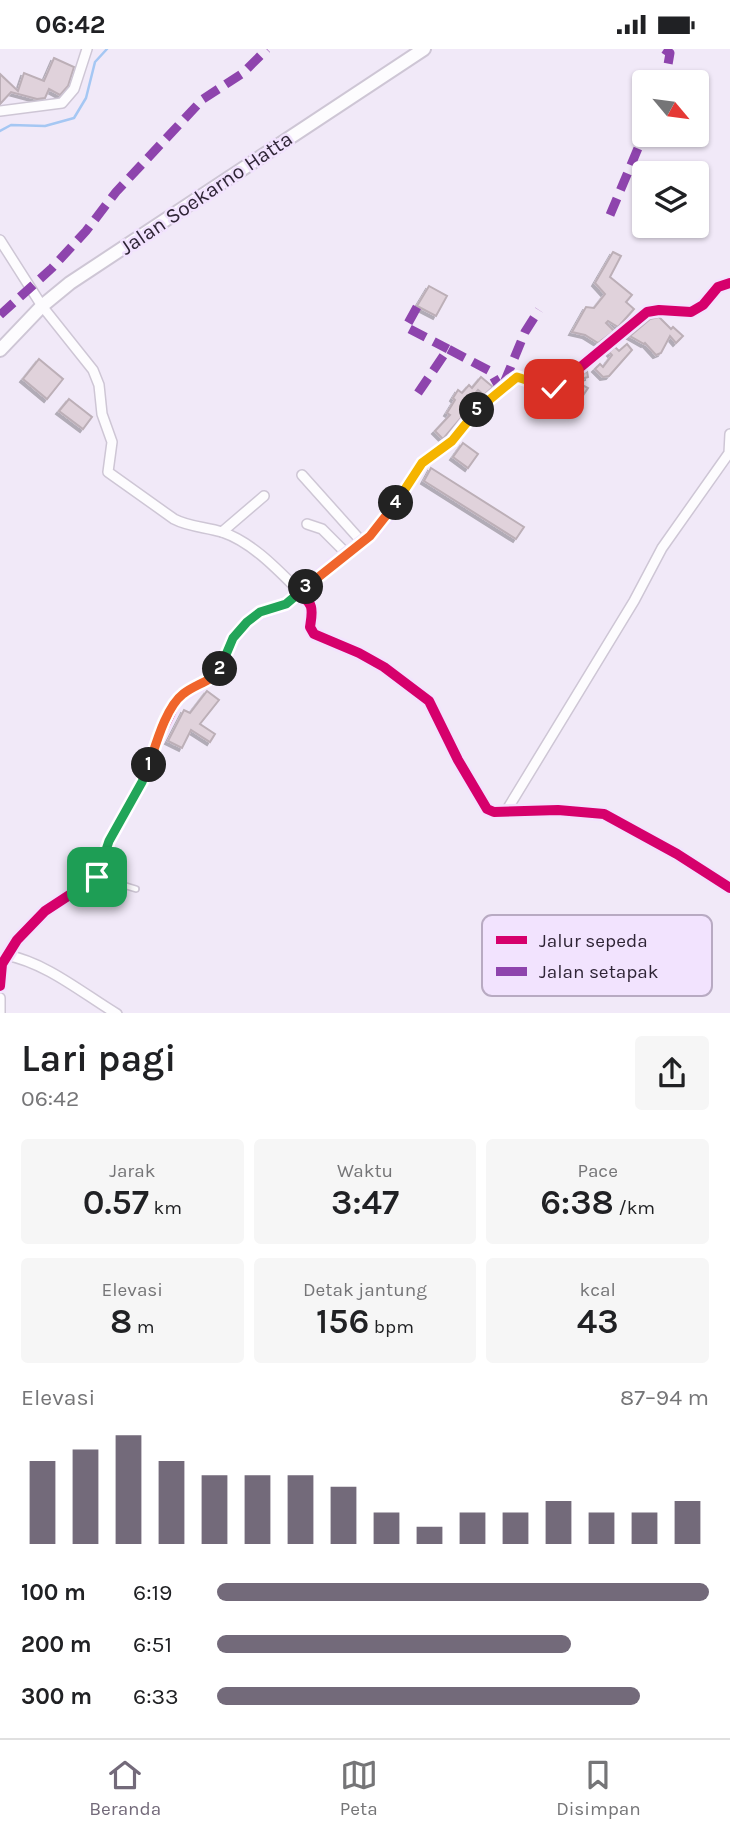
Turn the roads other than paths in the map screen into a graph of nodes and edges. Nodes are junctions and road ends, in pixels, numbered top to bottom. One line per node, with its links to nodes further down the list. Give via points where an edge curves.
1 (87, 49): 3 (street, via 74,89 62,103)
2 (424, 49): 6 (street, Jalan Soekarno Hatta, via 92,268)
3 (0, 111)
4 (0, 240): 6 (street)
5 (730, 283): 13 (street, via 718,287 691,312 646,312 554,389 517,377 511,381 473,414 452,441 422,463 390,513)
6 (42, 306): 7 (street, Jalan Soekarno Hatta); 12 (street, via 93,370 99,385 102,414 112,442 108,472 174,519)
7 (0, 350)
8 (730, 434): 16 (street, via 729,453 662,548)
9 (302, 475): 13 (street)
10 (264, 496): 12 (street)
11 (307, 524): 14 (street, via 323,529)
12 (222, 532): 15 (street, via 274,565)
13 (362, 542): 14 (street)
14 (346, 553): 15 (street)
15 (298, 594): 16 (street, via 313,611 310,627 314,634 384,667 429,701 487,809); 17 (street, via 286,604 253,616 233,638 214,676 178,698 142,782 109,841)
16 (509, 810): 19 (street, via 604,814)
17 (97, 877): 18 (lane); 20 (street, via 44,911)
18 (136, 888)
19 (730, 888)
20 (6, 955): 21 (street); 24 (street, via 45,970)
21 (0, 986)
22 (0, 998): 23 (street)
23 (0, 1013)
24 (117, 1013)

